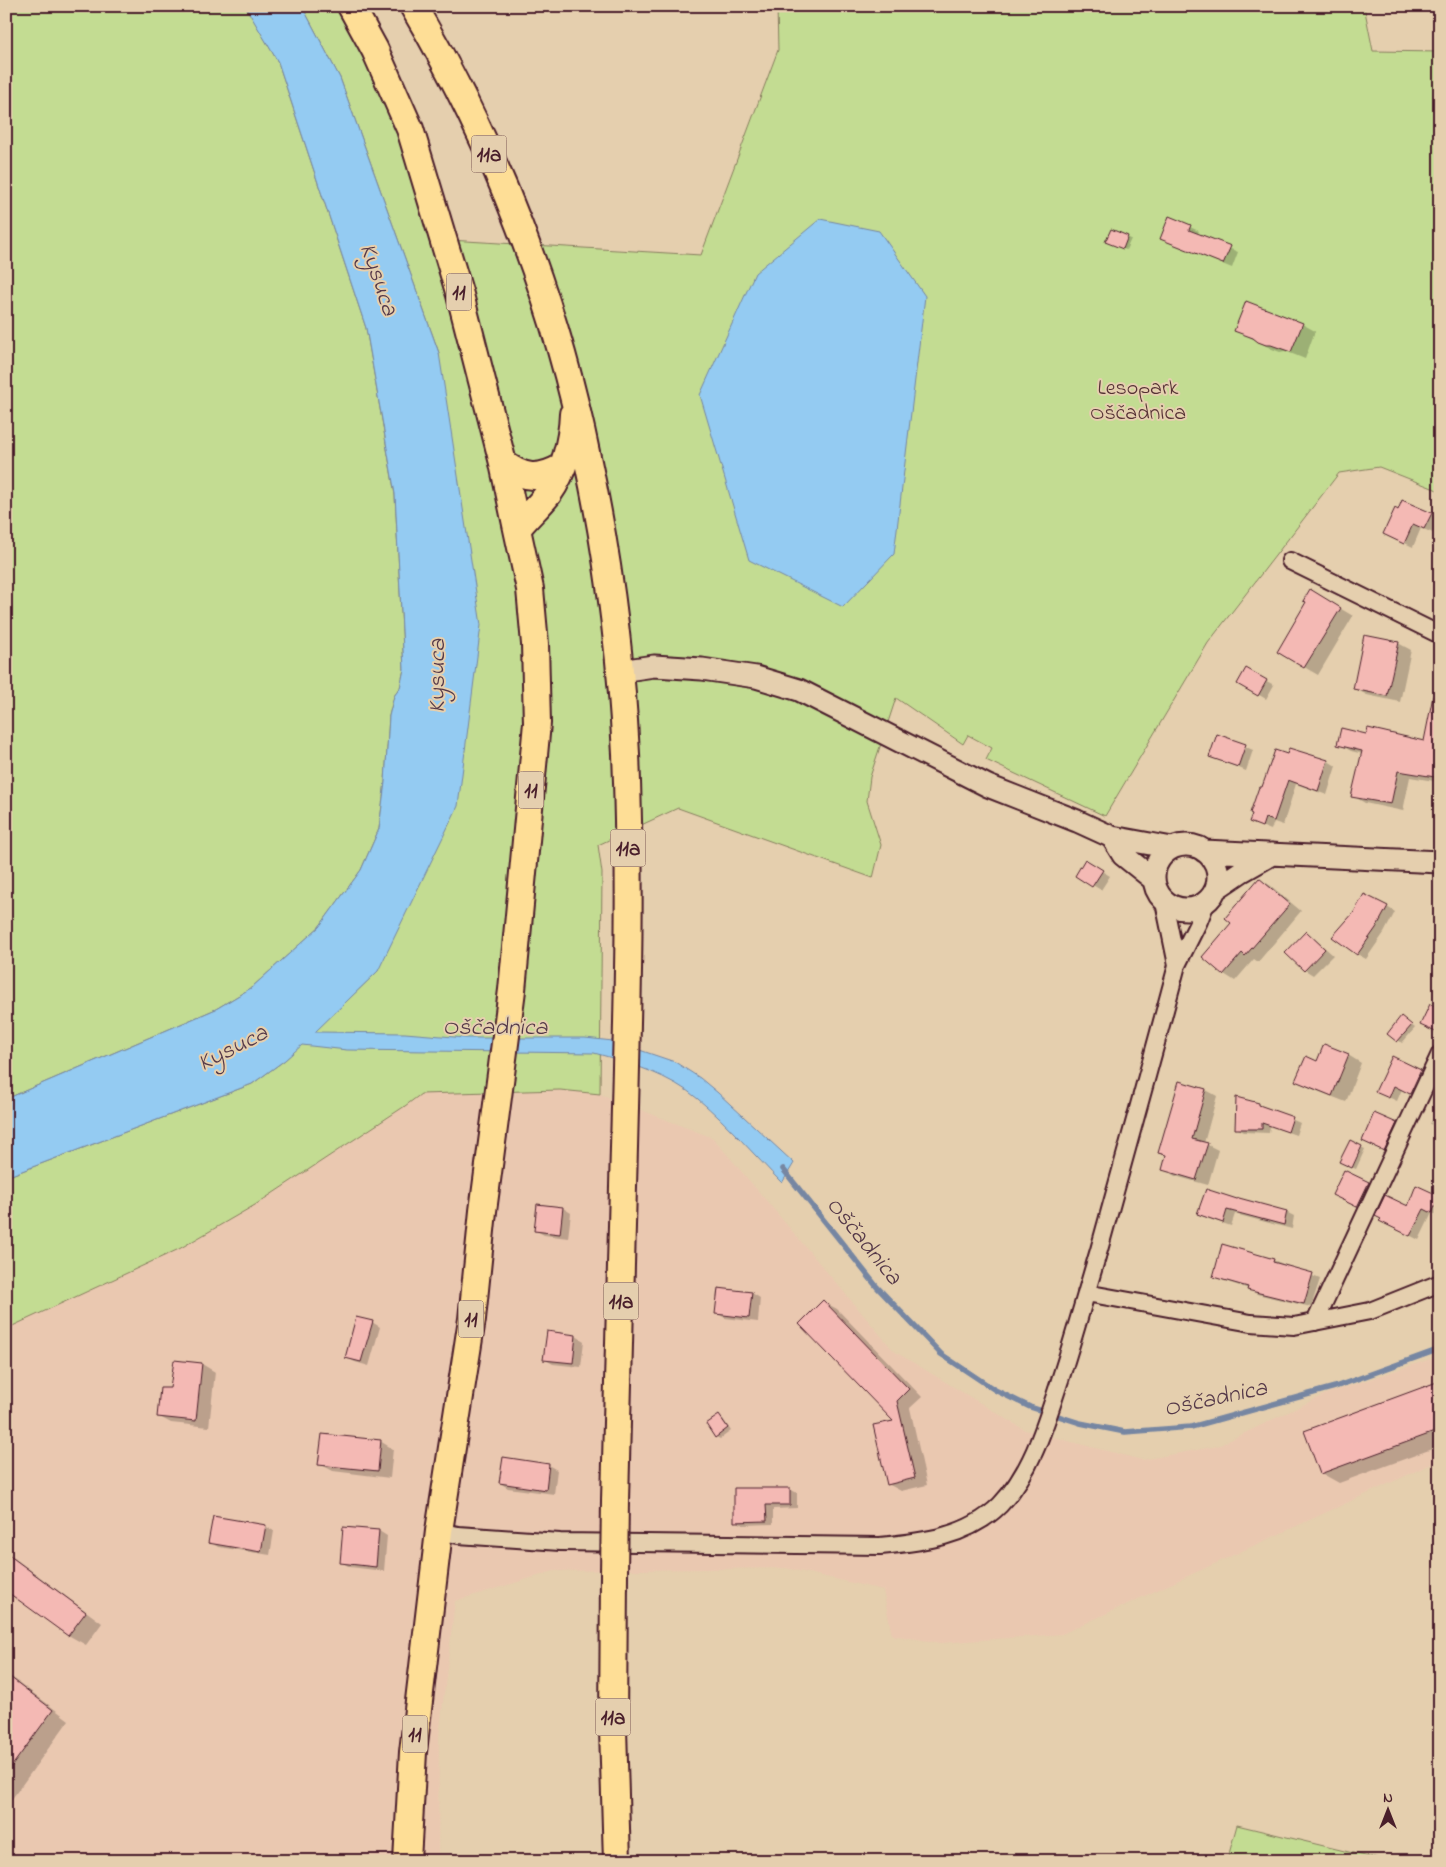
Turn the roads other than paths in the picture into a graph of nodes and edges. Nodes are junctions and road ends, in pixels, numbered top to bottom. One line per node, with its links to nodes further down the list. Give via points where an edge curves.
1 (351, 6): 4 (main road, 11, via 375,50 410,129 460,295)
2 (413, 6): 3 (main road, 11a, via 448,69 508,196 540,286)
3 (574, 399): 5 (main road, via 572,427); 9 (main road, 11a, via 602,534)
4 (502, 463): 5 (main road, via 525,476 538,477); 6 (main road, 11)
5 (562, 468): 6 (main road, via 548,494)
6 (517, 529): 23 (main road, 11, via 531,598 537,723 498,1108 472,1319)
7 (1290, 561): 8 (street)
8 (1440, 635)
9 (620, 671): 10 (street, via 654,666 702,669 756,677 799,690 988,786); 25 (main road, 11a, bridge, via 626,754 629,891 614,1574 613,1729)
10 (1112, 837): 11 (street); 15 (street, via 1122,855)
11 (1172, 848): 12 (street, via 1188,845); 15 (street, via 1158,861)
12 (1204, 851): 13 (street); 16 (street, via 1217,867 1218,877)
13 (1272, 854): 14 (street); 16 (street, via 1242,871)
14 (1440, 862)
15 (1153, 879): 17 (street)
16 (1211, 895): 17 (street, via 1198,907 1180,910); 18 (street)
17 (1164, 902): 18 (street)
18 (1177, 965): 21 (street)
19 (1440, 1054): 22 (street)
20 (1440, 1283): 22 (street, via 1370,1311)
21 (1086, 1293): 22 (street, via 1252,1323 1294,1326); 23 (street, via 1045,1426 1020,1478 1000,1505 980,1520 941,1537 880,1546 560,1542 458,1535)
22 (1315, 1322)
23 (439, 1530): 24 (main road, 11, via 413,1752)
24 (408, 1861)
25 (617, 1861)

